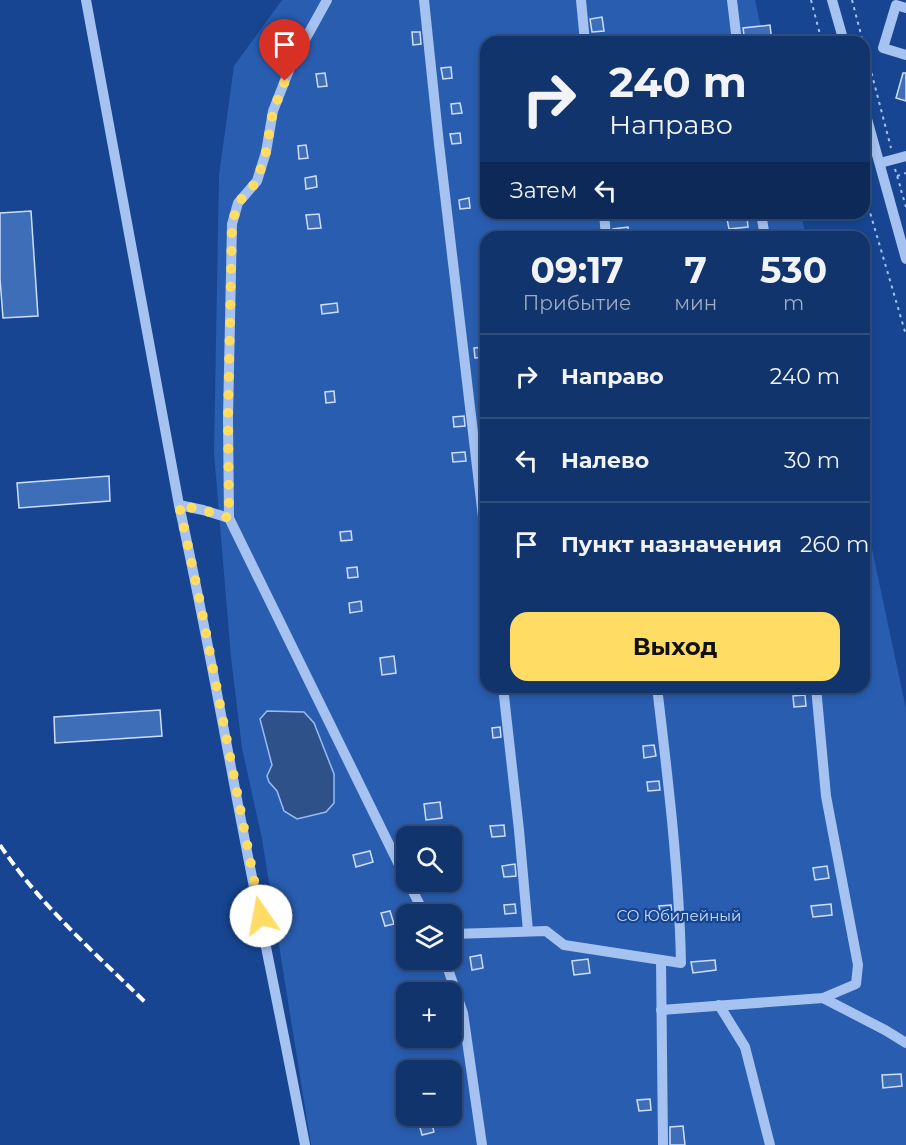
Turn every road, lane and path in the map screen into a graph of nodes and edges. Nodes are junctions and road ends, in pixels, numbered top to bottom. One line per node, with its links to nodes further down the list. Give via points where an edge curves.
1 (86, 0): 28 (lane)
2 (327, 0): 29 (lane, via 291,65 273,111 257,181 238,203 232,224)
3 (424, 0): 27 (lane)
4 (581, 0): 10 (lane)
5 (732, 0): 11 (lane)
6 (811, 0): 12 (path)
7 (832, 0): 13 (lane)
8 (852, 0): 14 (path)
9 (906, 8): 15 (lane, via 896,5 883,48)
10 (584, 36)
11 (736, 36)
12 (820, 36)
13 (842, 36)
14 (862, 36)
15 (906, 55)
16 (870, 67): 19 (path)
17 (870, 129): 20 (lane)
18 (906, 156): 19 (lane)
19 (893, 160): 20 (lane); 22 (path)
20 (880, 163): 25 (lane)
21 (906, 173): 22 (path)
22 (897, 176): 23 (path)
23 (901, 189)
24 (870, 212): 26 (path)
25 (906, 260)
26 (906, 335)
27 (480, 492)
28 (179, 505): 29 (lane); 42 (lane)
29 (229, 518): 33 (lane)
30 (504, 693): 34 (lane)
31 (658, 693): 36 (lane, via 680,908 681,963)
32 (817, 693): 38 (lane, via 826,796 858,965 856,984)
33 (396, 859)
34 (528, 931): 35 (lane); 36 (lane, via 546,931 564,945)
35 (462, 934)
36 (662, 960): 40 (lane)
37 (448, 970): 43 (lane, via 463,1013)
38 (823, 998): 39 (lane); 41 (lane)
39 (719, 1005): 40 (lane); 45 (lane, via 745,1047)
40 (661, 1010): 44 (lane)
41 (906, 1043)
42 (305, 1145)
43 (482, 1145)
44 (663, 1145)
45 (770, 1145)

